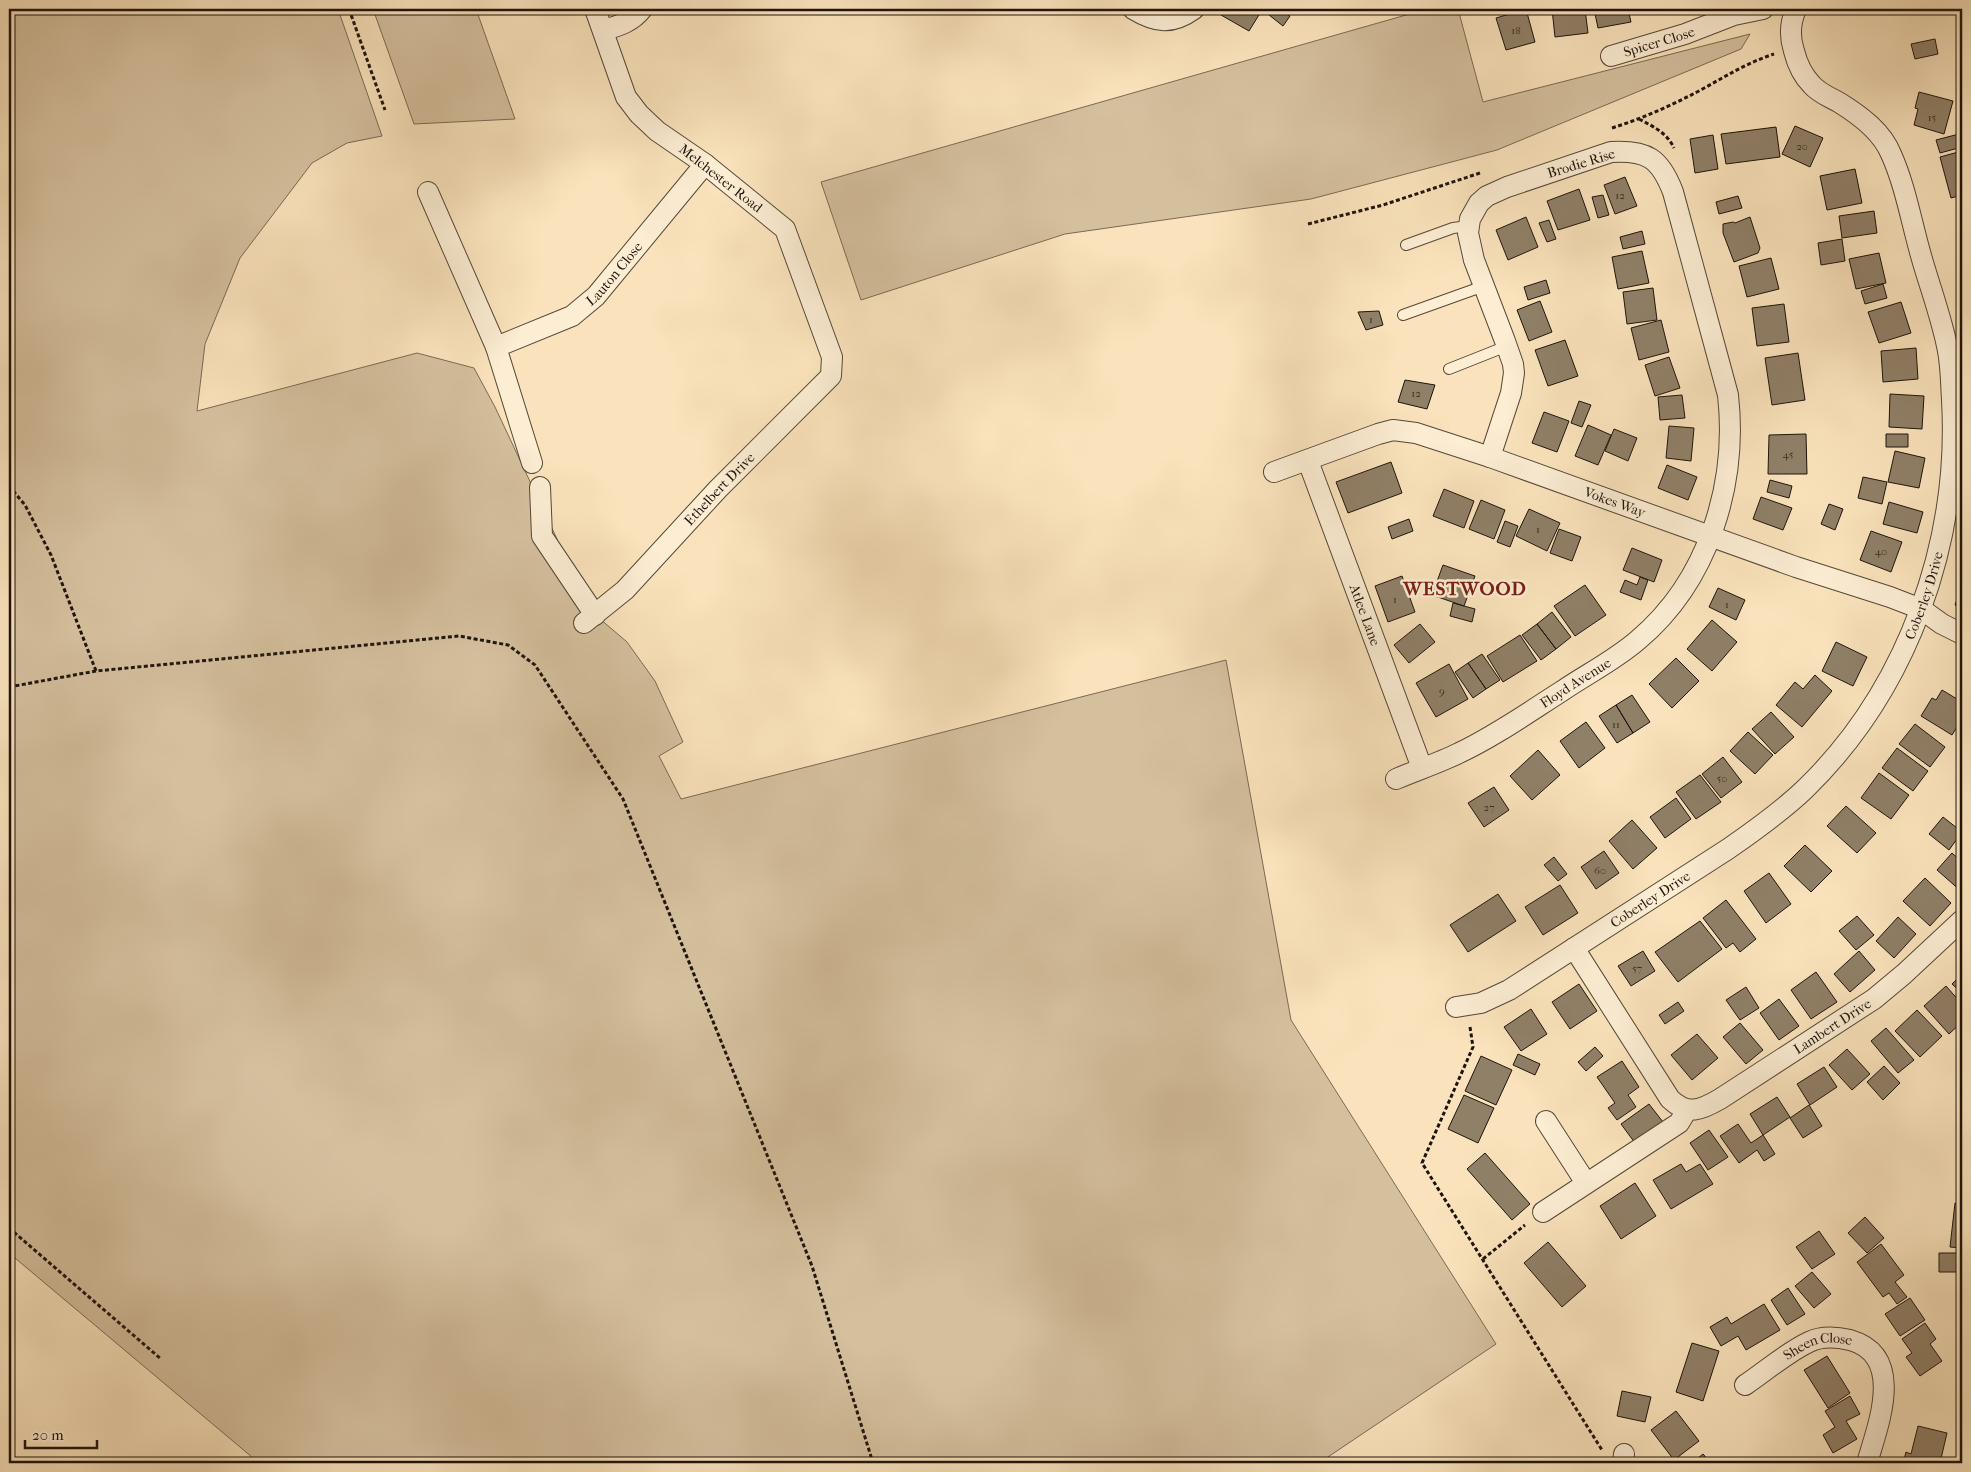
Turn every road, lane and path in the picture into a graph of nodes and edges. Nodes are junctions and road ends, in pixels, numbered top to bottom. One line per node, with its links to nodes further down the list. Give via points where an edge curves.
1 (349, 9): 12 (path)
2 (595, 9): 9 (street, Melchester Road)
3 (642, 9): 9 (street, via 622,25)
4 (1133, 9): 5 (street, via 1161,21 1183,17)
5 (1194, 9)
6 (1763, 9): 11 (street, Spicer Close, via 1734,15 1686,34)
7 (1768, 9): 8 (street)
8 (1795, 12): 10 (street, Coberley Drive, via 1790,30)
9 (603, 30): 14 (street, Melchester Road, via 626,97 657,131)
10 (1793, 49): 13 (path, via 1756,60 1695,93 1639,119); 24 (street, Coberley Drive, via 1810,84 1867,122 1886,144)
11 (1611, 56)
12 (385, 110)
13 (1606, 130)
14 (704, 164): 23 (street, Lauton Close, via 596,296 572,316); 25 (street, Melchester Road, via 785,229)
15 (1485, 171): 17 (path, via 1383,205)
16 (428, 192): 23 (street)
17 (1308, 224)
18 (1468, 226): 19 (lane); 20 (street, via 1470,244); 33 (street, Brodie Rise, via 1473,211 1487,196 1611,152 1626,151 1648,157 1666,173 1724,378 1730,411 1727,478 1720,512)
19 (1406, 245)
20 (1484, 286): 21 (lane); 22 (street)
21 (1403, 315)
22 (1507, 346): 26 (lane); 27 (street, via 1513,364 1514,383)
23 (496, 347): 29 (street)
24 (1955, 350): 34 (street, Coberley Drive, via 1949,499 1939,550)
25 (832, 357): 32 (street, Ethelbert Drive, via 830,376 718,489 625,590 590,619 542,536)
26 (1449, 369)
27 (1490, 457): 28 (street, Vokes Way, via 1416,433 1393,430); 33 (street, Vokes Way)
28 (1308, 461): 30 (street, Vokes Way); 38 (street, Atlee Lane)
29 (532, 464)
30 (1274, 472)
31 (9, 486): 36 (path, via 25,505 51,555)
32 (540, 488)
33 (1710, 536): 34 (street, Vokes Way); 38 (street, Floyd Avenue, via 1699,563 1679,595 1638,640 1503,728 1459,753)
34 (1921, 609): 35 (street); 41 (street, Coberley Drive, via 1899,660 1864,719 1804,790 1735,844)
35 (1962, 634)
36 (96, 671): 37 (path); 52 (path, via 459,636 508,644 535,665 623,800 812,1266)
37 (9, 687)
38 (1422, 768): 39 (street, Floyd Avenue)
39 (1396, 779)
40 (1962, 920): 43 (street, Lambert Drive, via 1874,998 1720,1099 1702,1108)
41 (1574, 948): 42 (street, Coberley Drive, via 1501,994 1481,1003); 43 (street, via 1670,1099)
42 (1462, 1006): 48 (path, via 1473,1048 1422,1163)
43 (1687, 1110): 45 (street, via 1679,1123)
44 (1546, 1120): 45 (street)
45 (1586, 1183): 46 (street)
46 (1543, 1212): 48 (path)
47 (9, 1228): 49 (path)
48 (1483, 1259): 51 (path)
49 (161, 1359)
50 (1745, 1385): 53 (street, Sheen Close, via 1810,1341 1836,1336 1857,1342 1873,1354 1885,1382 1879,1422)
51 (1617, 1458)
52 (873, 1463)
53 (1867, 1463)

